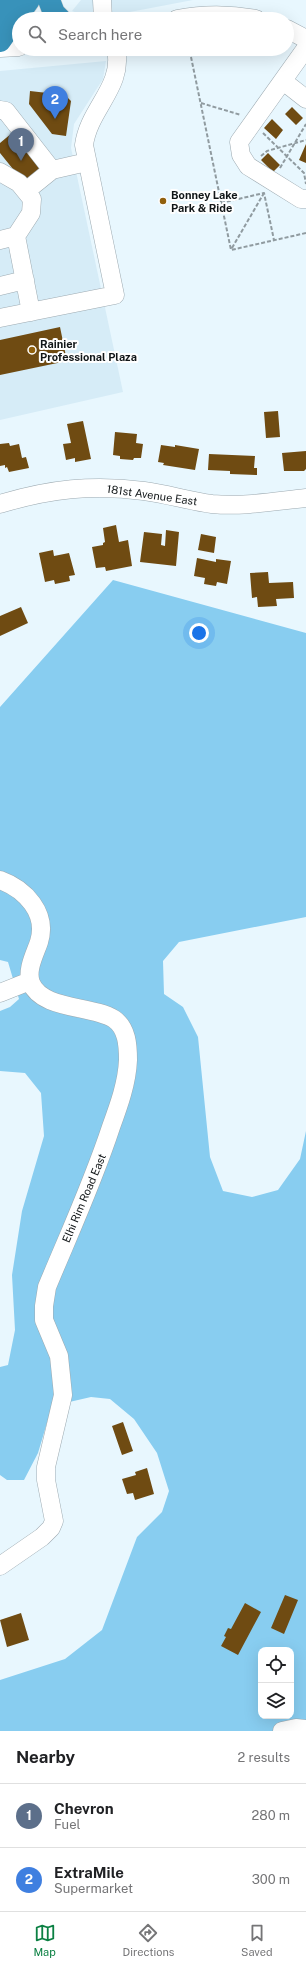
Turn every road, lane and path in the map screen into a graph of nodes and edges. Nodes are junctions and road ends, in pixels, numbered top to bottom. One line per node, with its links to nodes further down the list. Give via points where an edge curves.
1 (8, 0): 6 (highway)
2 (29, 0): 7 (highway)
3 (48, 0): 8 (highway)
4 (102, 0): 9 (street)
5 (221, 8): 10 (street); 11 (street)
6 (0, 11)
7 (21, 12)
8 (56, 12)
9 (103, 12)
10 (210, 12)
11 (234, 12)
12 (12, 25): 13 (highway)
13 (0, 42)
14 (12, 47): 15 (street)
15 (0, 48)
16 (306, 48): 19 (street)
17 (117, 56): 24 (street, via 118,70 114,81 85,135)
18 (191, 57): 29 (path)
19 (283, 81): 20 (street); 28 (street, via 239,142 241,155 248,166 301,199)
20 (306, 99)
21 (0, 110): 25 (street, via 6,111)
22 (306, 140): 23 (path, via 267,151)
23 (260, 157)
24 (87, 162): 25 (street); 35 (street, via 114,295)
25 (52, 170): 27 (street)
26 (0, 172): 27 (street, via 19,183)
27 (26, 191): 31 (street, via 32,199 31,213)
28 (306, 199)
29 (221, 203): 32 (path, via 231,250); 32 (path, via 264,193)
30 (306, 233): 32 (path)
31 (8, 238): 33 (street)
32 (274, 240)
33 (25, 280): 34 (street); 35 (street)
34 (0, 286)
35 (31, 312): 36 (street)
36 (0, 318)
37 (306, 498): 38 (street, 181st Avenue East, via 232,505 212,504 144,491 97,487 24,496)
38 (0, 504)
39 (0, 880): 40 (street, via 25,893 38,914 40,940 32,962)
40 (30, 981): 41 (street); 42 (street, Elhi Rim Road East, via 41,996 106,1015 114,1020 125,1034 128,1061 121,1099 104,1149 47,1287 44,1306 45,1326 59,1356 63,1395 46,1467 54,1521 42,1537)
41 (0, 993)
42 (0, 1566)
43 (306, 1729): 44 (street)
44 (282, 1731)

